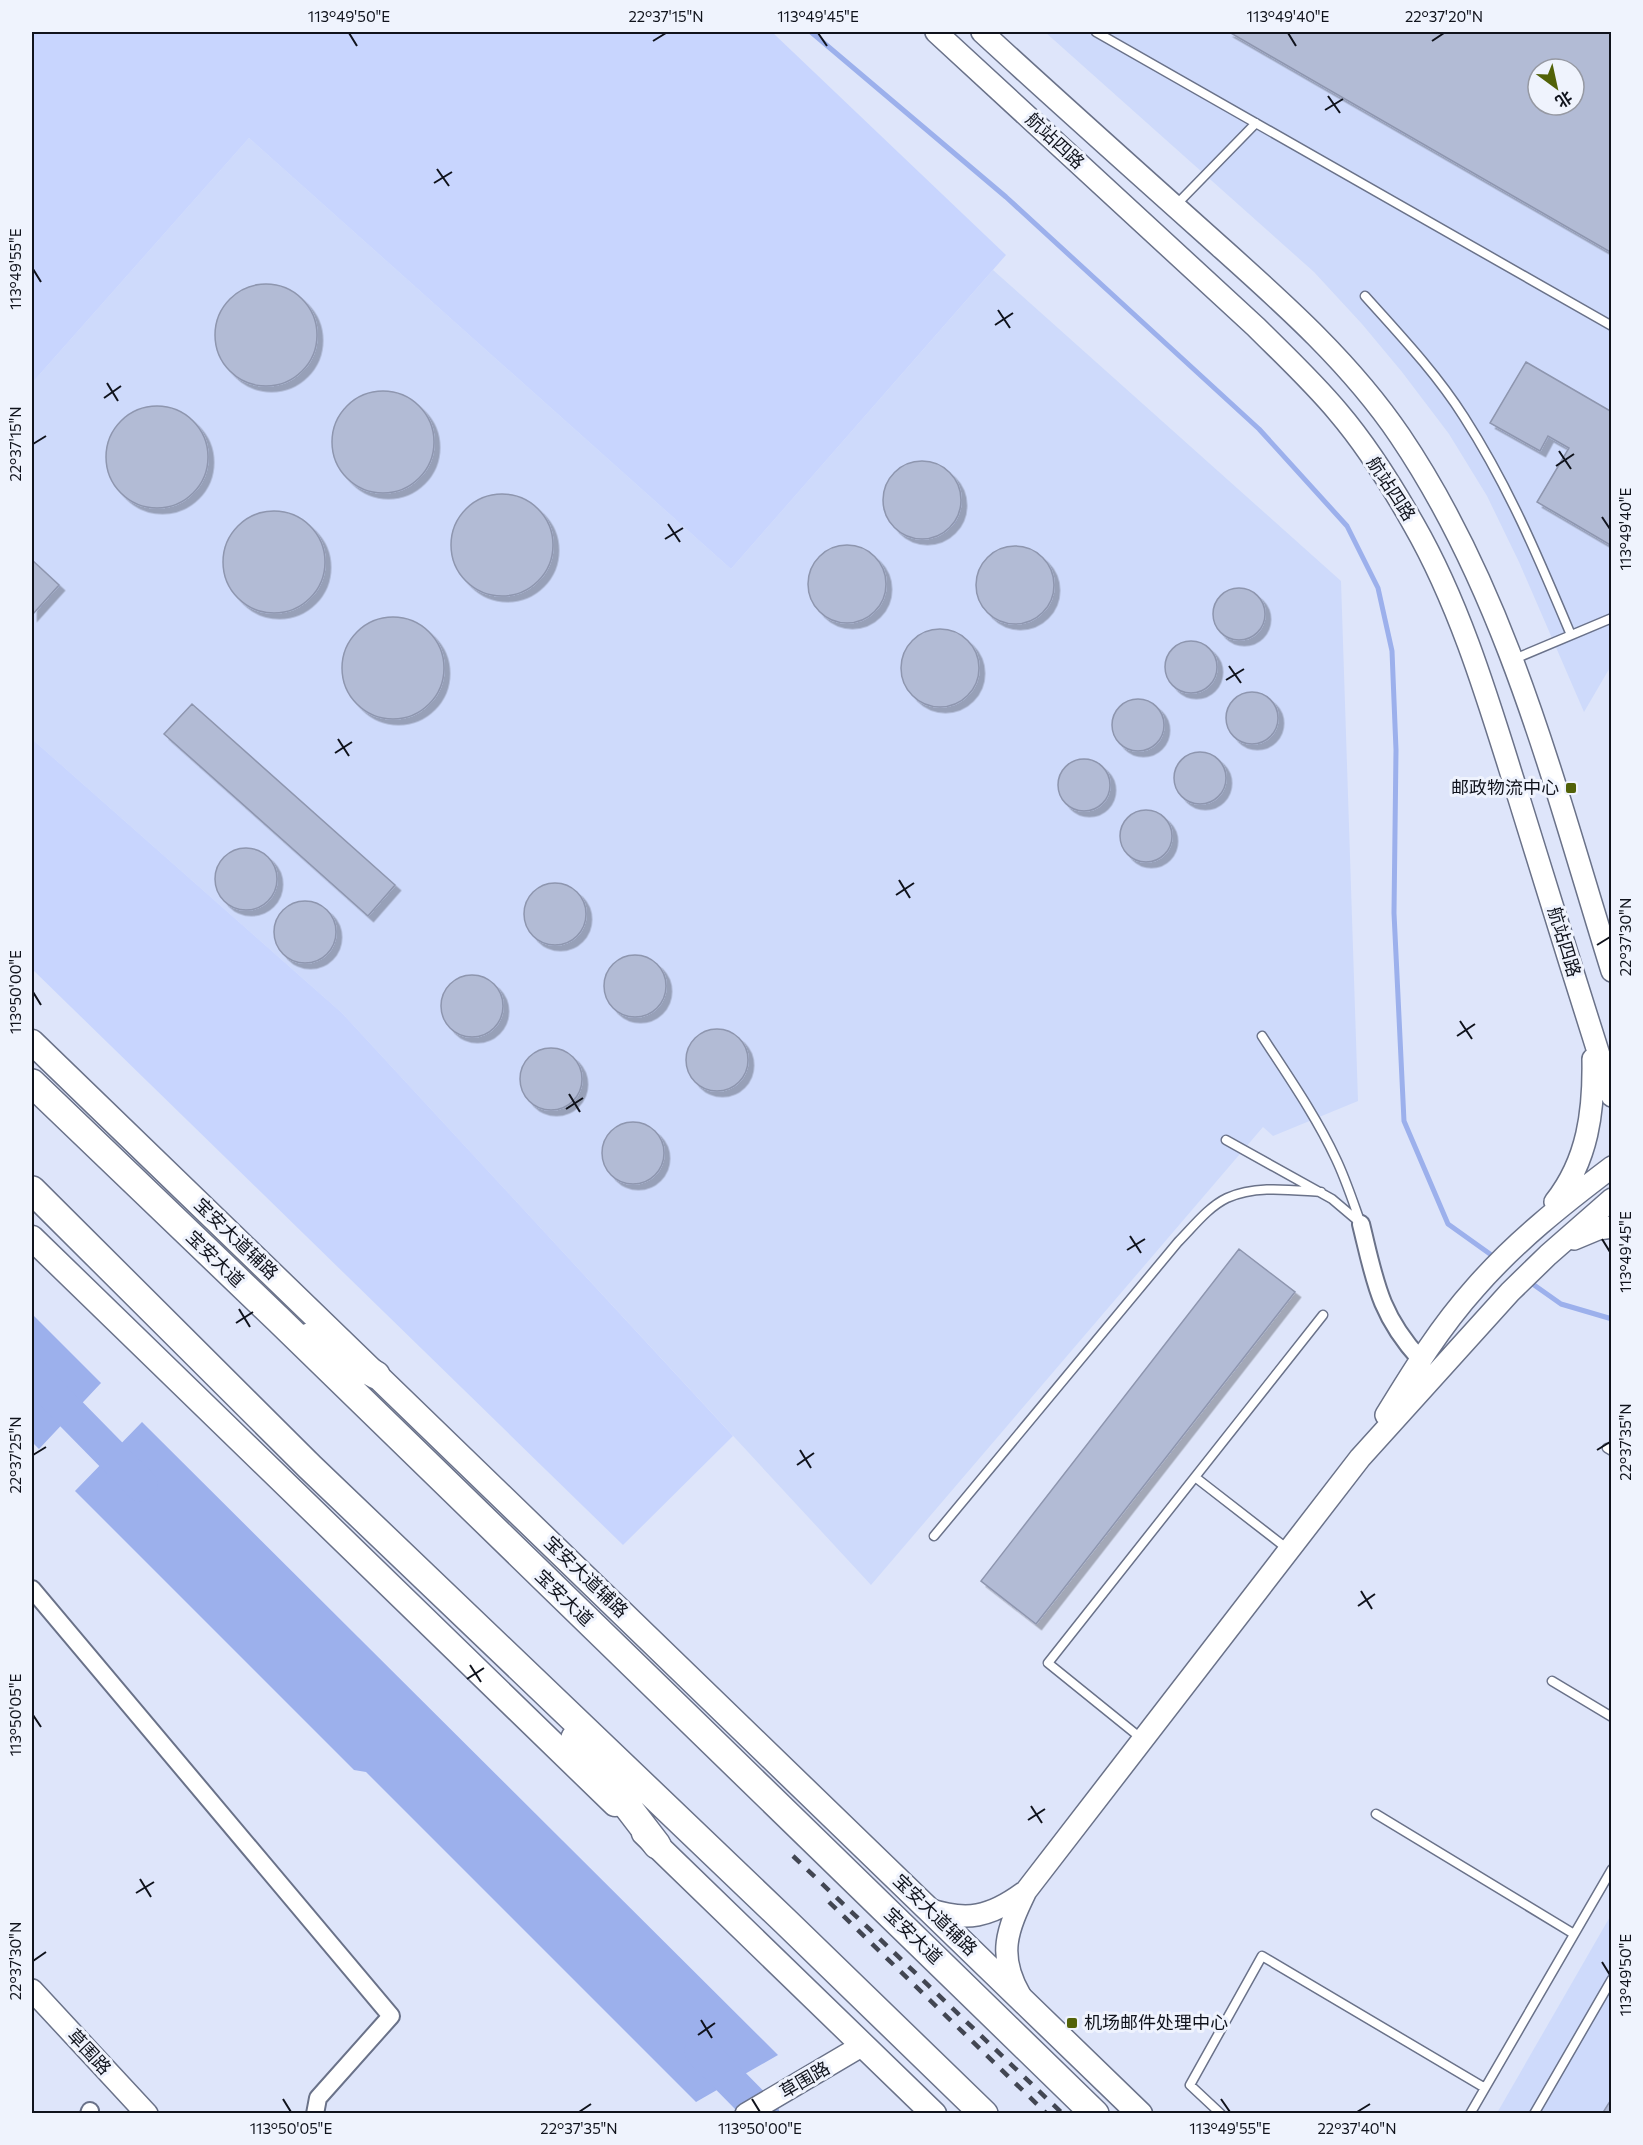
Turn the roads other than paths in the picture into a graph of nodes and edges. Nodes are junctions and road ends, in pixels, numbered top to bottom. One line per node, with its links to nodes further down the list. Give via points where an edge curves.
1 (936, 32): 13 (street, 航站四路, via 1290,360 1339,413 1388,482 1416,527 1467,641)
2 (982, 32): 5 (street, 航站四路)
3 (1096, 32): 4 (lane)
4 (1256, 123): 5 (lane); 7 (lane)
5 (1175, 206): 10 (street, 航站四路, via 1314,333 1399,434 1456,531)
6 (1365, 296): 9 (lane, via 1419,356 1463,416 1530,537)
7 (1611, 326)
8 (1611, 618): 9 (lane)
9 (1571, 635): 10 (lane)
10 (1511, 661): 11 (street, 航站四路)
11 (1611, 971)
12 (1262, 1036): 22 (lane, via 1323,1134)
13 (1593, 1037): 16 (street, 航站四路); 23 (street, via 1592,1112 1586,1144 1573,1176)
14 (32, 1042): 30 (main road, 宝安大道辅路)
15 (32, 1083): 28 (main road, 宝安大道)
16 (1611, 1096)
17 (1226, 1140): 20 (lane)
18 (1611, 1167): 23 (street)
19 (32, 1190): 36 (main road, via 310,1467)
20 (1321, 1192): 22 (lane); 33 (lane, via 1252,1191 1227,1198 1206,1213)
21 (1611, 1199): 26 (street)
22 (1361, 1224): 29 (street, via 1384,1308)
23 (1537, 1227): 29 (street, via 1475,1287)
24 (1611, 1227): 26 (street, via 1581,1235)
25 (32, 1238): 41 (main road)
26 (1548, 1255): 31 (street)
27 (1323, 1315): 32 (lane)
28 (279, 1320): 30 (main road); 56 (main road, 宝安大道)
29 (1420, 1359): 31 (street)
30 (376, 1375): 44 (main road, 宝安大道辅路)
31 (1360, 1458): 34 (street)
32 (1195, 1477): 34 (lane); 39 (lane, via 1048,1663)
33 (934, 1536)
34 (1289, 1550): 39 (street)
35 (32, 1589): 52 (street, via 391,2016 318,2098)
36 (521, 1668): 41 (main road); 55 (main road)
37 (1552, 1681): 38 (lane)
38 (1611, 1717)
39 (1142, 1740): 43 (street)
40 (1376, 1814): 45 (lane)
41 (657, 1845): 49 (main road)
42 (1611, 1869): 45 (lane)
43 (1026, 1891): 44 (street, via 1006,1905 973,1917); 48 (street, via 1008,1931 1005,1948 1011,1979)
44 (928, 1909): 48 (main road, 宝安大道辅路)
45 (1574, 1934): 50 (lane)
46 (1611, 1979): 60 (lane)
47 (32, 1990): 51 (street, 草围路)
48 (1023, 2001): 57 (main road, 宝安大道辅路)
49 (864, 2045): 53 (street, 草围路); 54 (main road)
50 (1485, 2088): 58 (lane, via 1262,1956 1190,2085); 59 (lane)
51 (147, 2114)
52 (315, 2114)
53 (746, 2114)
54 (934, 2114)
55 (984, 2114)
56 (1095, 2114)
57 (1140, 2114)
58 (1221, 2114)
59 (1470, 2114)
60 (1534, 2114)

